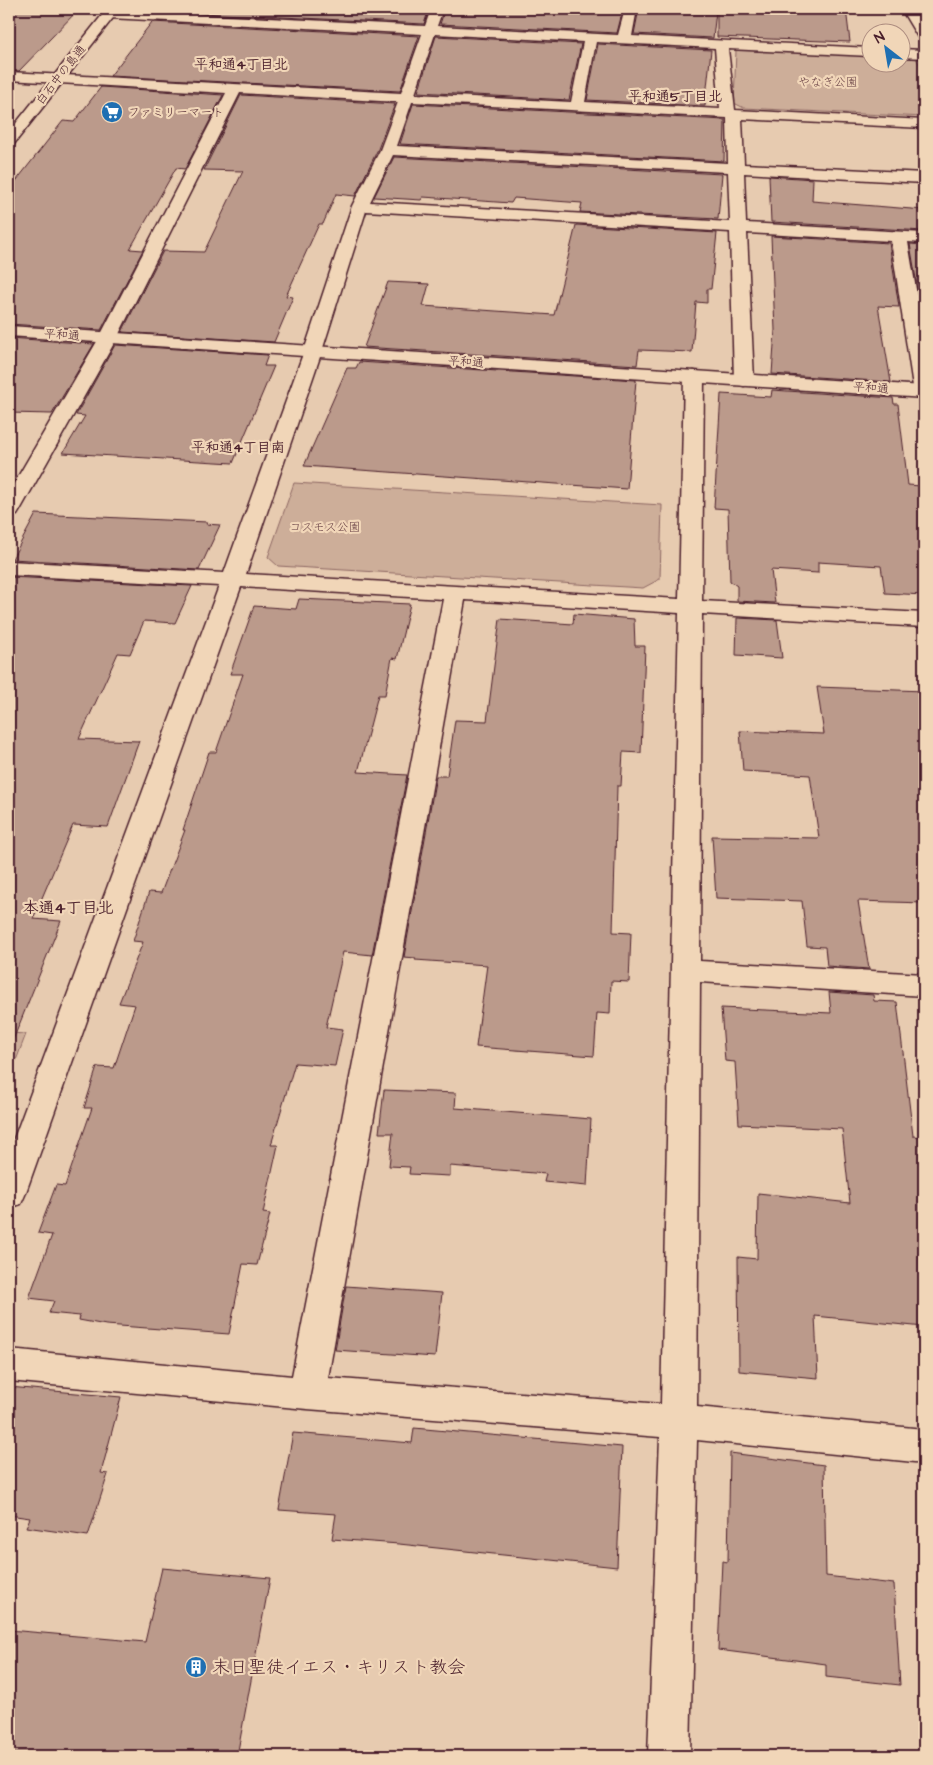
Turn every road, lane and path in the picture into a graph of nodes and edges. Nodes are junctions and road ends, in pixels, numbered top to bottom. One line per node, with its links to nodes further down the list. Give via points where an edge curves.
1 (631, 9): 7 (street)
2 (907, 9): 5 (street)
3 (111, 12): 4 (street); 13 (street, 白石中の島通)
4 (434, 19): 6 (street); 15 (street)
5 (924, 36)
6 (590, 38): 7 (street); 16 (street)
7 (624, 40): 8 (street)
8 (721, 44): 9 (street); 17 (street)
9 (860, 51)
10 (910, 53): 11 (street)
11 (924, 54)
12 (9, 76): 13 (street)
13 (57, 78): 14 (street); 19 (street, 白石中の島通)
14 (235, 89): 15 (street); 28 (street)
15 (407, 97): 16 (street); 20 (street)
16 (577, 106): 17 (street)
17 (731, 114): 18 (street); 21 (street)
18 (924, 124)
19 (9, 141)
20 (388, 150): 21 (street); 23 (street)
21 (737, 168): 22 (street); 24 (street)
22 (924, 178)
23 (360, 206): 24 (street); 29 (street)
24 (738, 228): 25 (street); 31 (street)
25 (899, 236): 26 (street); 32 (street)
26 (924, 238)
27 (9, 331): 28 (street, 平和通)
28 (108, 338): 29 (street, 平和通); 33 (street)
29 (313, 351): 30 (street, 平和通); 35 (street)
30 (694, 377): 31 (street, 平和通); 37 (street)
31 (744, 380): 32 (street, 平和通)
32 (924, 392)
33 (9, 510)
34 (9, 568): 35 (street)
35 (234, 579): 36 (street); 41 (street)
36 (455, 594): 37 (street); 43 (street)
37 (690, 607): 38 (street); 39 (street)
38 (924, 620)
39 (686, 971): 40 (street); 44 (street)
40 (924, 985)
41 (9, 1195)
42 (9, 1365): 43 (street)
43 (307, 1393): 44 (street)
44 (679, 1422): 45 (street); 46 (street)
45 (924, 1446)
46 (669, 1756)

